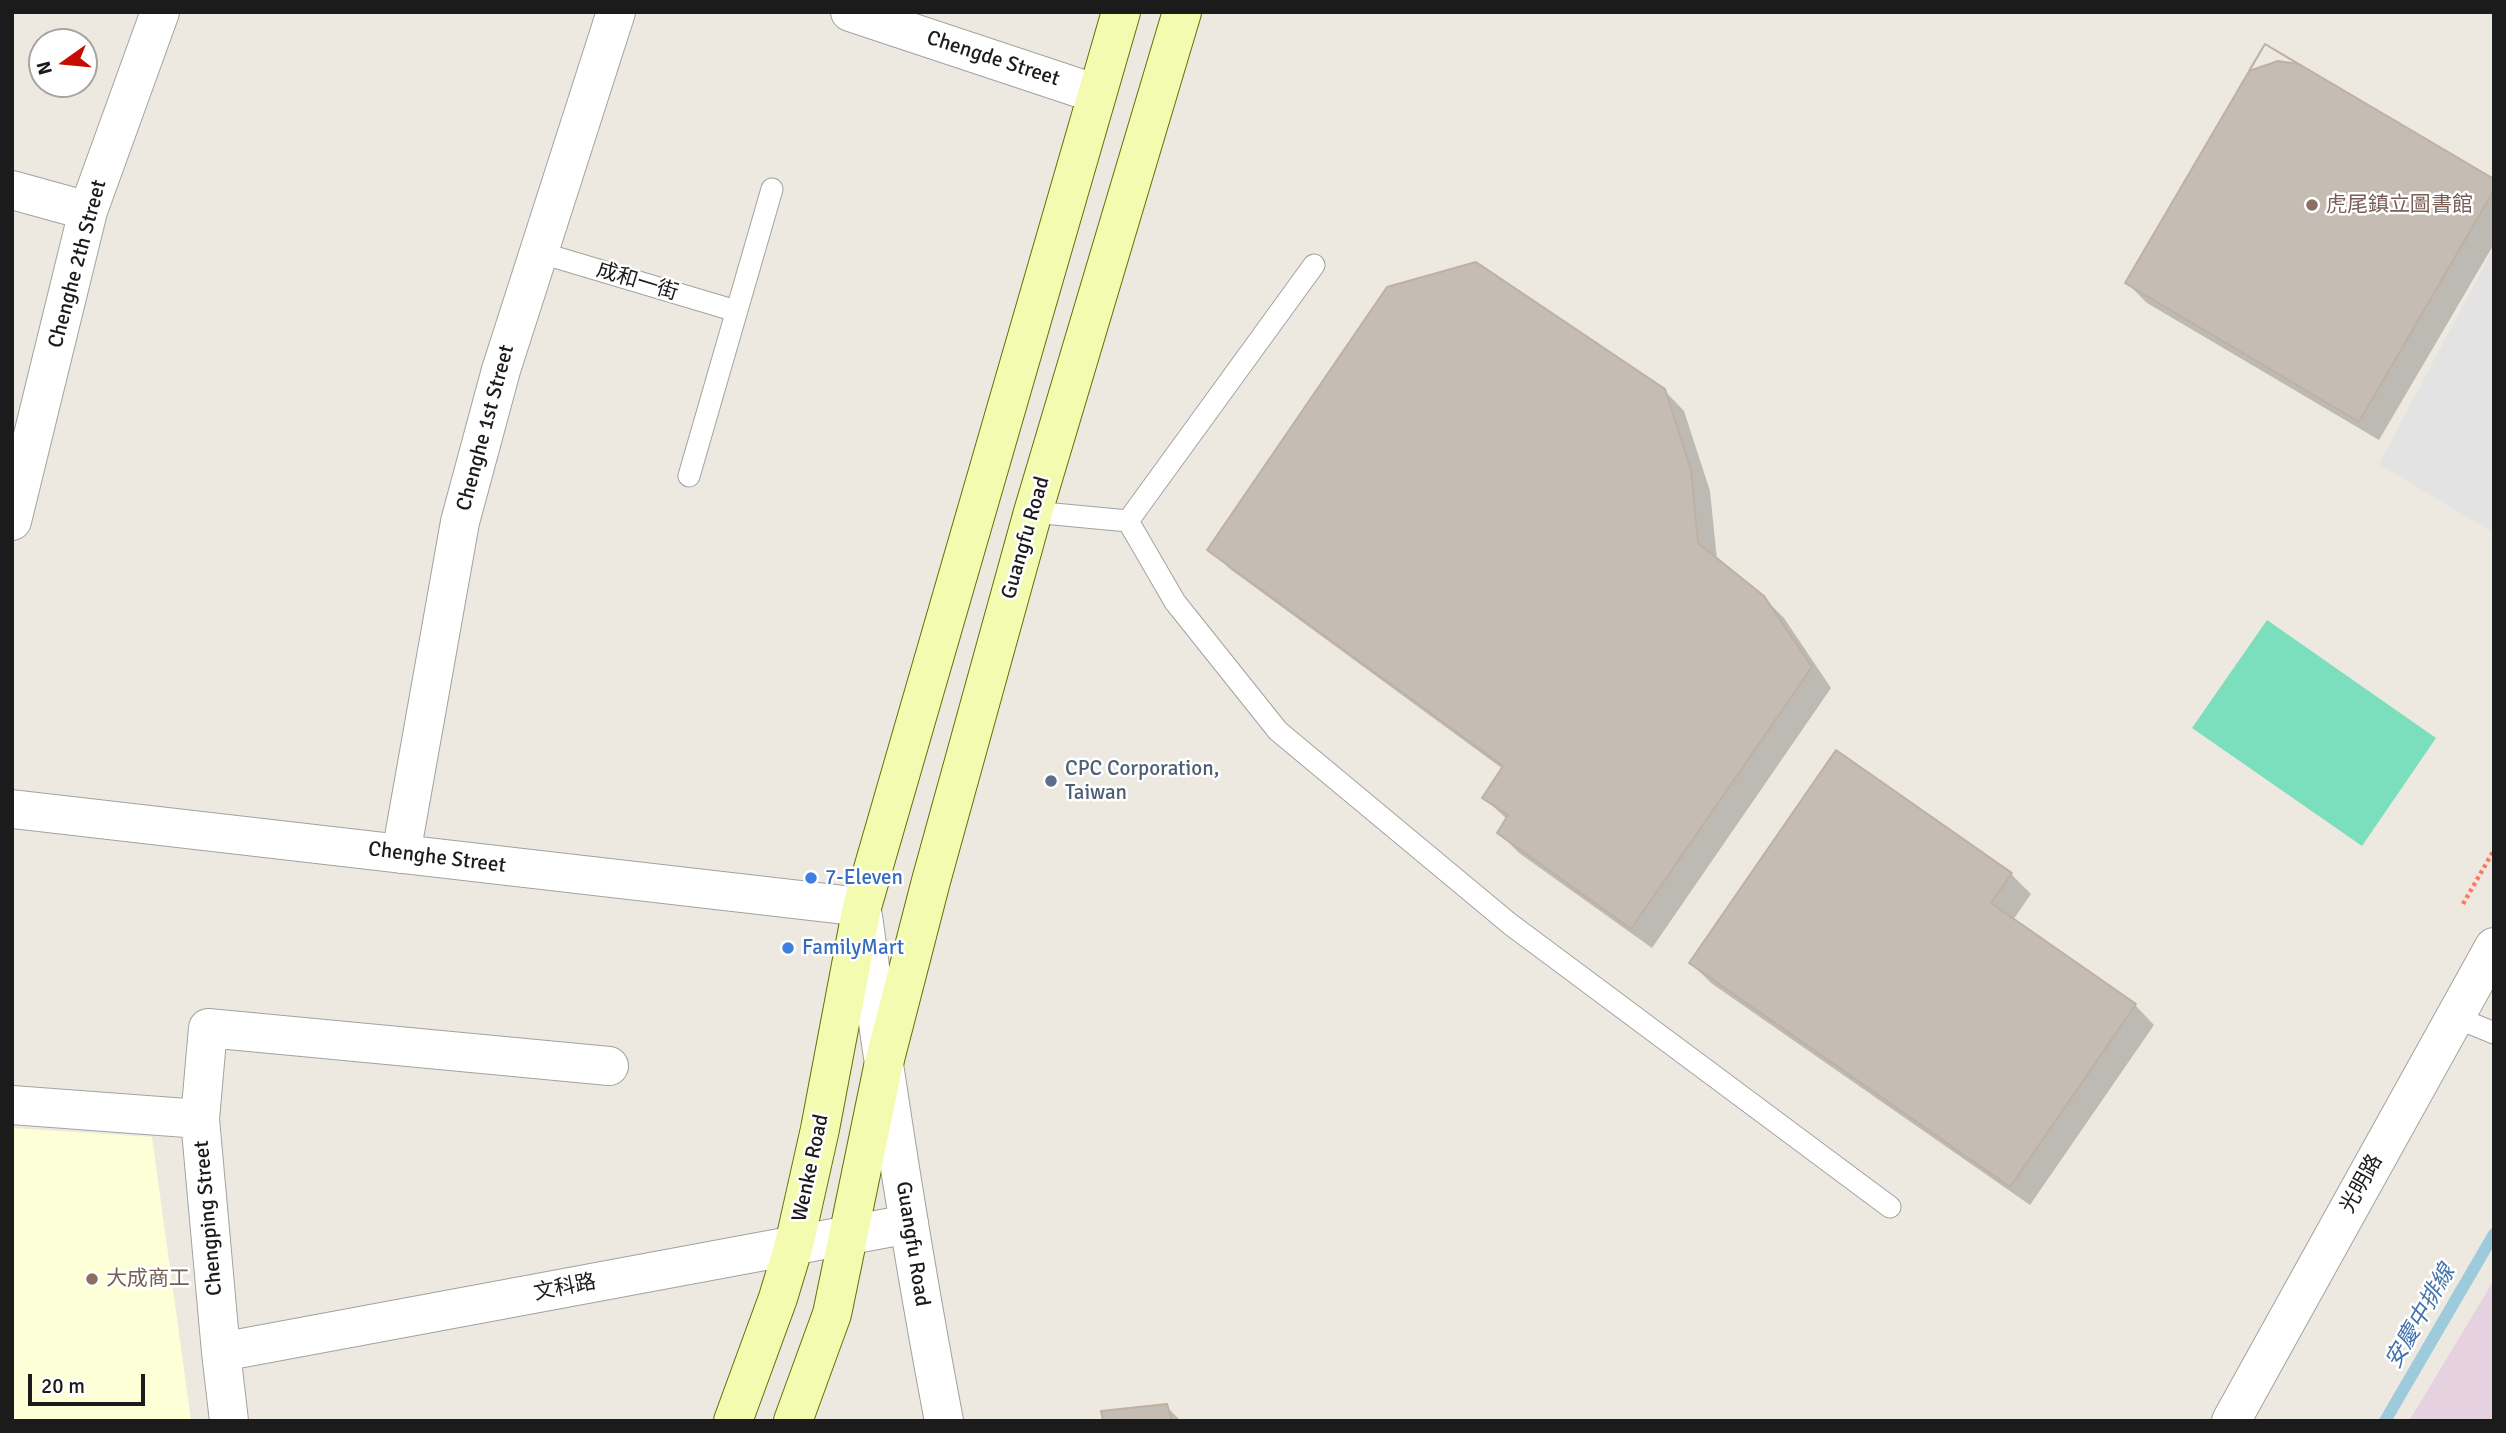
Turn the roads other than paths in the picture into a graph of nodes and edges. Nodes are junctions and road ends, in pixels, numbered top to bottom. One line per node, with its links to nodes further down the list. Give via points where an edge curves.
1 (160, 12): 9 (street, Chenghe 2th Street)
2 (616, 12): 10 (street, Chenghe 1st Street)
3 (849, 12): 6 (street, Chengde Street)
4 (1121, 12): 6 (main road, Guangfu Road)
5 (1182, 12): 14 (main road, Guangfu Road)
6 (1097, 94): 19 (main road, Guangfu Road)
7 (12, 190): 9 (street)
8 (772, 190): 12 (lane)
9 (89, 211): 15 (street, Chenghe 2th Street)
10 (538, 252): 12 (lane, 成和一街); 18 (street, Chenghe 1st Street, via 500,370 460,522)
11 (1314, 265): 16 (lane)
12 (736, 311): 13 (lane)
13 (688, 476)
14 (1033, 512): 16 (lane); 24 (main road, Guangfu Road)
15 (12, 521)
16 (1128, 521): 27 (lane, via 1175,601 1278,731 1510,923)
17 (12, 809): 18 (street, Chenghe Street)
18 (401, 854): 19 (street, Chenghe Street)
19 (862, 907): 24 (street, Guangfu Road); 30 (main road, Wenke Road)
20 (2494, 947): 21 (street, 光明路)
21 (2455, 1017): 22 (lane); 36 (street, 光明路)
22 (2494, 1033)
23 (609, 1066): 26 (street, via 208,1028)
24 (883, 1067): 28 (street, Guangfu Road); 29 (main road)
25 (12, 1105): 26 (street, Chengping Street)
26 (200, 1119): 31 (street, Chengping Street)
27 (1890, 1207)
28 (909, 1224): 29 (street, 文科路); 35 (street, Guangfu Road)
29 (849, 1236): 30 (street, 文科路); 34 (main road, via 832,1314)
30 (794, 1245): 31 (street, 文科路); 33 (main road, Wenke Road)
31 (221, 1352): 32 (street, Chengping Street)
32 (229, 1421)
33 (733, 1421)
34 (793, 1421)
35 (944, 1421)
36 (2231, 1421)

